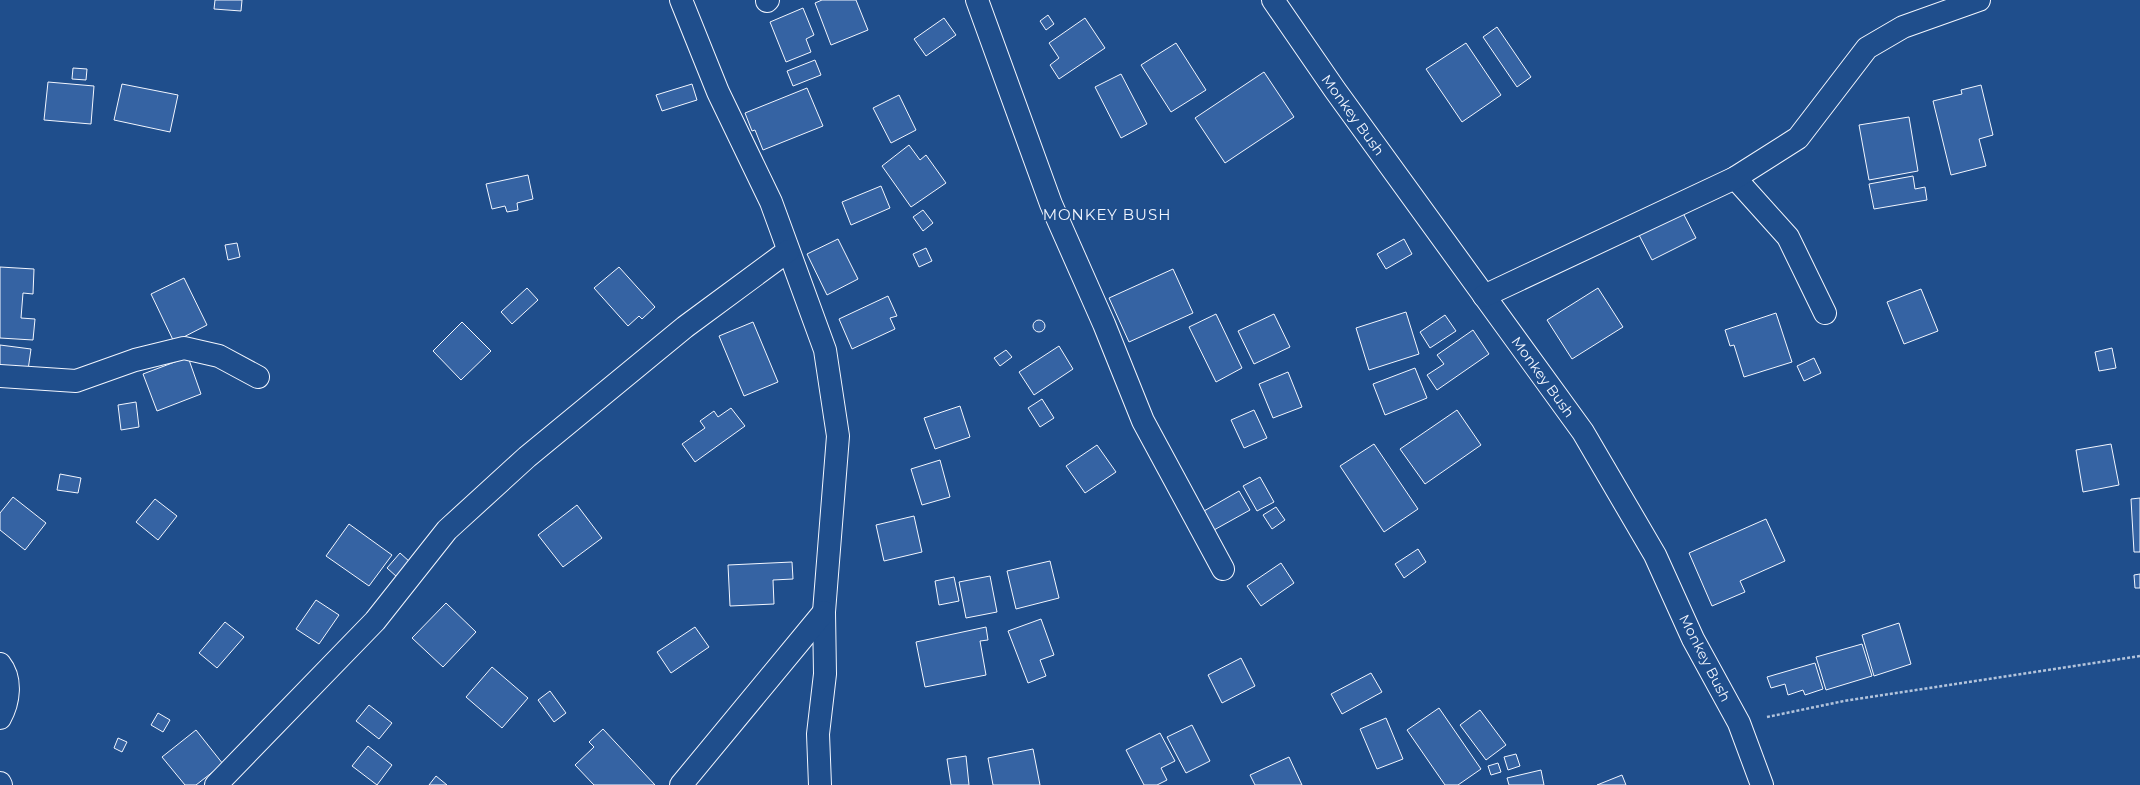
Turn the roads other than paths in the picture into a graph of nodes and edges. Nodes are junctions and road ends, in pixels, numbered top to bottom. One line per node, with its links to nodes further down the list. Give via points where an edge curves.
1 (681, 0): 6 (street, via 718,92 771,202)
2 (977, 0): 11 (street, via 1051,204 1143,421)
3 (1273, 0): 7 (street, Monkey Bush)
4 (1979, 0): 5 (street, via 1903,27 1867,48 1798,138)
5 (1735, 178): 7 (street); 8 (street, via 1788,237)
6 (788, 251): 12 (street, via 825,350 838,436); 15 (street, via 654,352 527,457 447,530 375,621)
7 (1484, 296): 18 (street, Monkey Bush, via 1583,432 1655,555 1693,639 1739,723)
8 (1825, 313)
9 (0, 376): 10 (street, via 76,381 135,360 184,348 220,356)
10 (258, 377)
11 (1223, 569)
12 (824, 612): 16 (street); 17 (street, via 825,674 818,734)
13 (0, 664): 14 (street, via 4,670 9,694)
14 (0, 718)
15 (216, 785)
16 (681, 785)
17 (820, 785)
18 (1762, 785)

